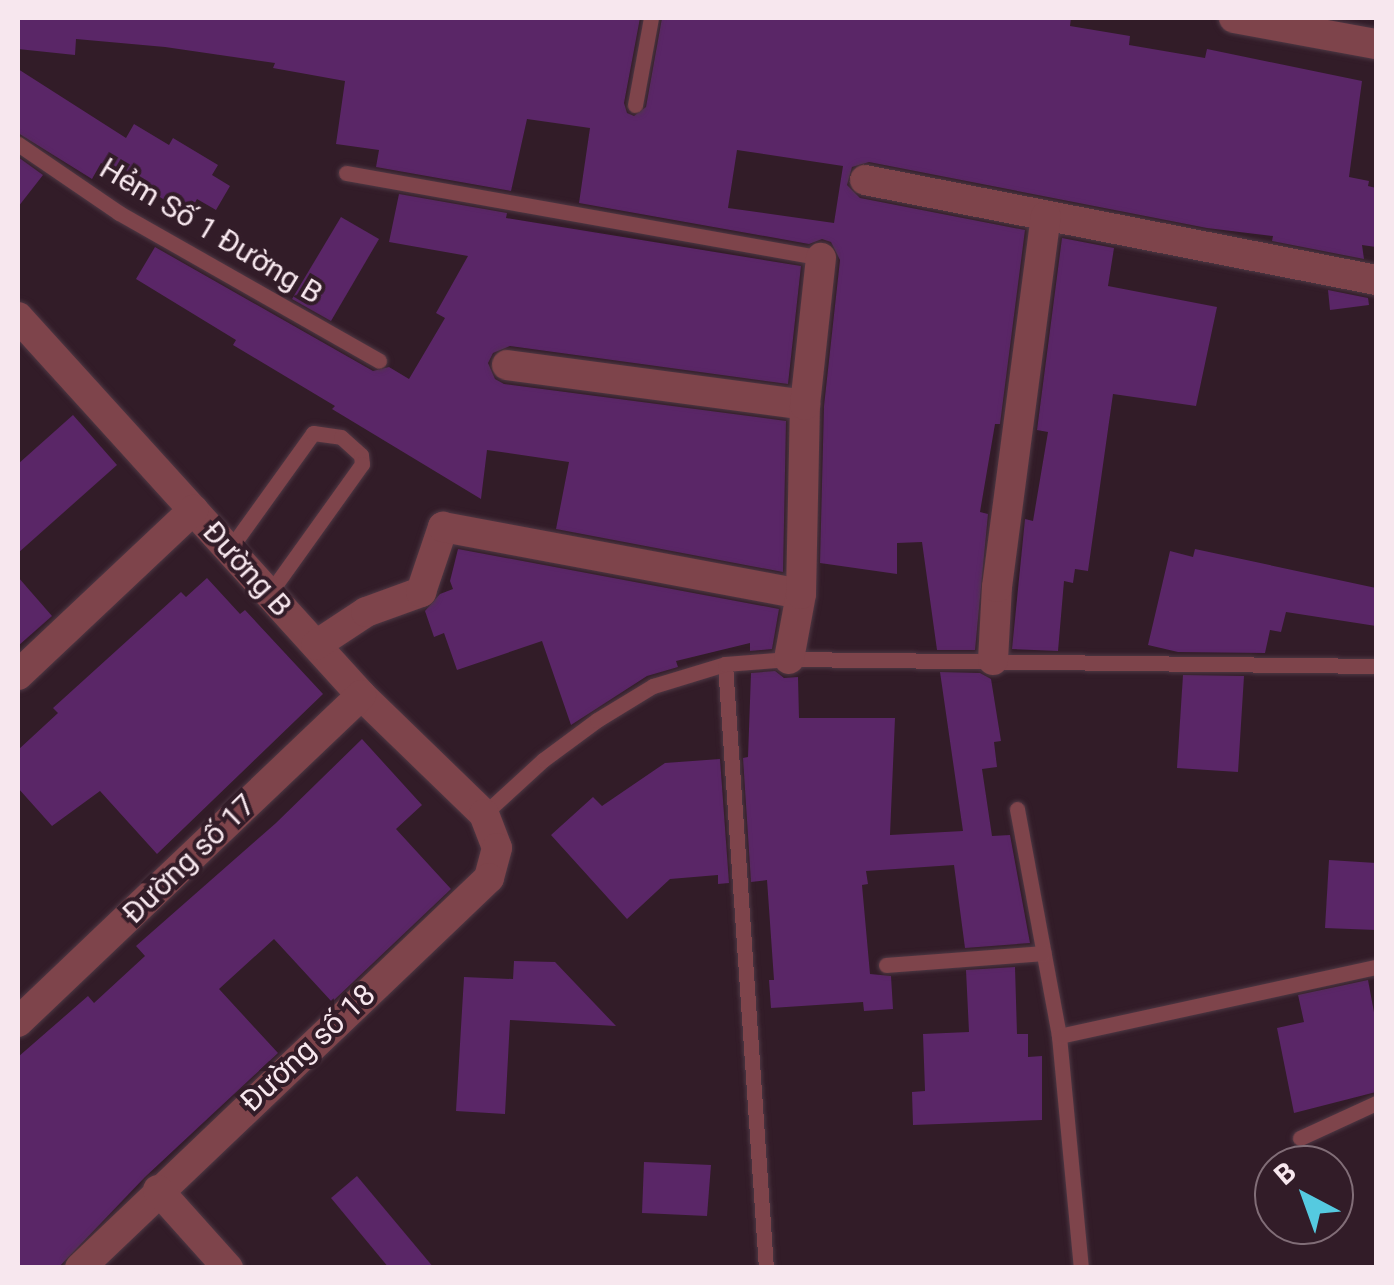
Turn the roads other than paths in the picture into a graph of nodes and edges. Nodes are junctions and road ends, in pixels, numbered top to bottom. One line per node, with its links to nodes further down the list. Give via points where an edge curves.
1 (652, 18): 4 (lane)
2 (1234, 18): 3 (street)
3 (1376, 44)
4 (635, 106)
5 (18, 144): 12 (lane, Hẻm Số 1 Đường B, via 118,213)
6 (346, 173): 9 (lane)
7 (865, 180): 8 (street)
8 (1046, 216): 10 (street); 21 (street)
9 (821, 258): 14 (street)
10 (1376, 280)
11 (18, 317): 15 (street, Đường B)
12 (379, 361)
13 (507, 365): 14 (street)
14 (806, 405): 18 (street)
15 (193, 510): 16 (street, Đường B); 24 (street)
16 (229, 550): 17 (street, Đường B); 17 (lane, via 313,434 341,437 361,455 362,464)
17 (269, 594): 19 (street, Đường B)
18 (801, 594): 19 (street, via 443,528 421,592 366,612); 20 (street)
19 (316, 645): 25 (street, Đường B)
20 (789, 659): 21 (lane); 22 (lane)
21 (993, 660): 23 (lane)
22 (724, 664): 27 (lane, via 653,686 597,720); 38 (lane)
23 (1376, 666)
24 (18, 675)
25 (361, 696): 27 (street, Đường B); 31 (street, Đường số 17)
26 (1018, 810): 28 (lane)
27 (484, 814): 35 (street, Đường số 18, via 497,848 490,878)
28 (1044, 952): 29 (lane); 32 (lane)
29 (886, 965)
30 (1376, 966): 32 (lane)
31 (18, 1022)
32 (1059, 1036): 39 (lane)
33 (1376, 1103): 34 (lane)
34 (1300, 1138)
35 (158, 1190): 36 (street, Đường số 18); 37 (street)
36 (80, 1268)
37 (228, 1268)
38 (766, 1268)
39 (1081, 1268)

